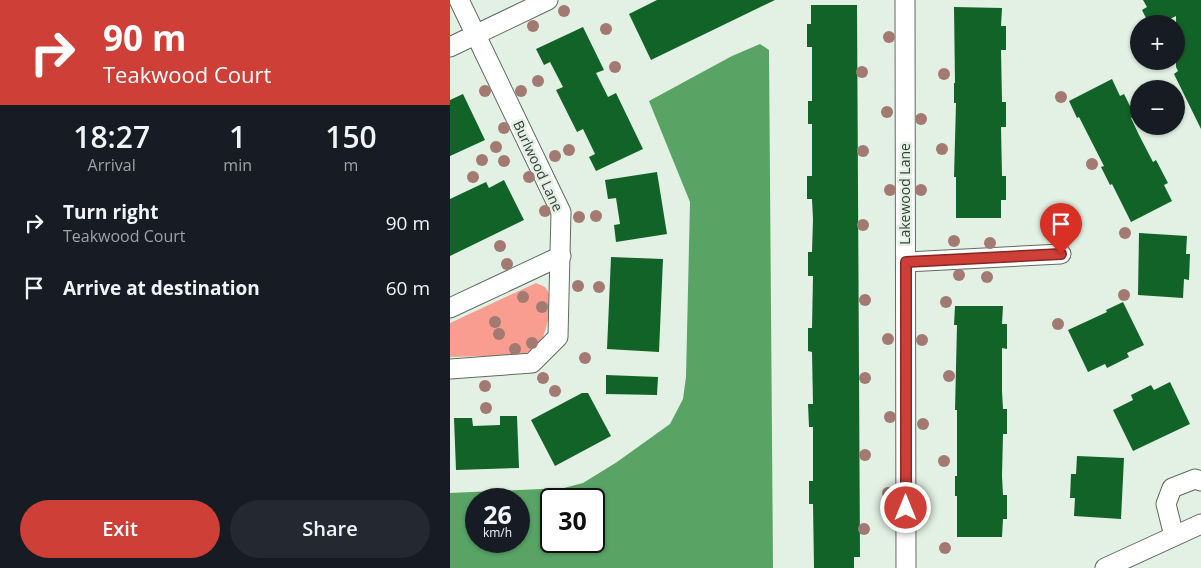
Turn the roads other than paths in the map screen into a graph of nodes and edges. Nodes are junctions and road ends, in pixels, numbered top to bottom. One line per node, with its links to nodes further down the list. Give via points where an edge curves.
1 (459, 0): 4 (street, Burlwood Lane)
2 (548, 0): 4 (street)
3 (905, 0): 8 (street, Lakewood Lane)
4 (476, 35): 5 (street); 7 (street, Burlwood Lane, via 562,212)
5 (450, 47)
6 (1061, 254): 8 (street)
7 (561, 256): 9 (street); 10 (street, Burlwood Lane, via 558,337 532,363)
8 (906, 262): 14 (street, Lakewood Lane)
9 (450, 308)
10 (450, 369)
11 (1201, 481): 13 (street, via 1195,479 1172,488 1166,504)
12 (1201, 524): 13 (street)
13 (1174, 536): 15 (street)
14 (906, 568)
15 (1105, 568)

